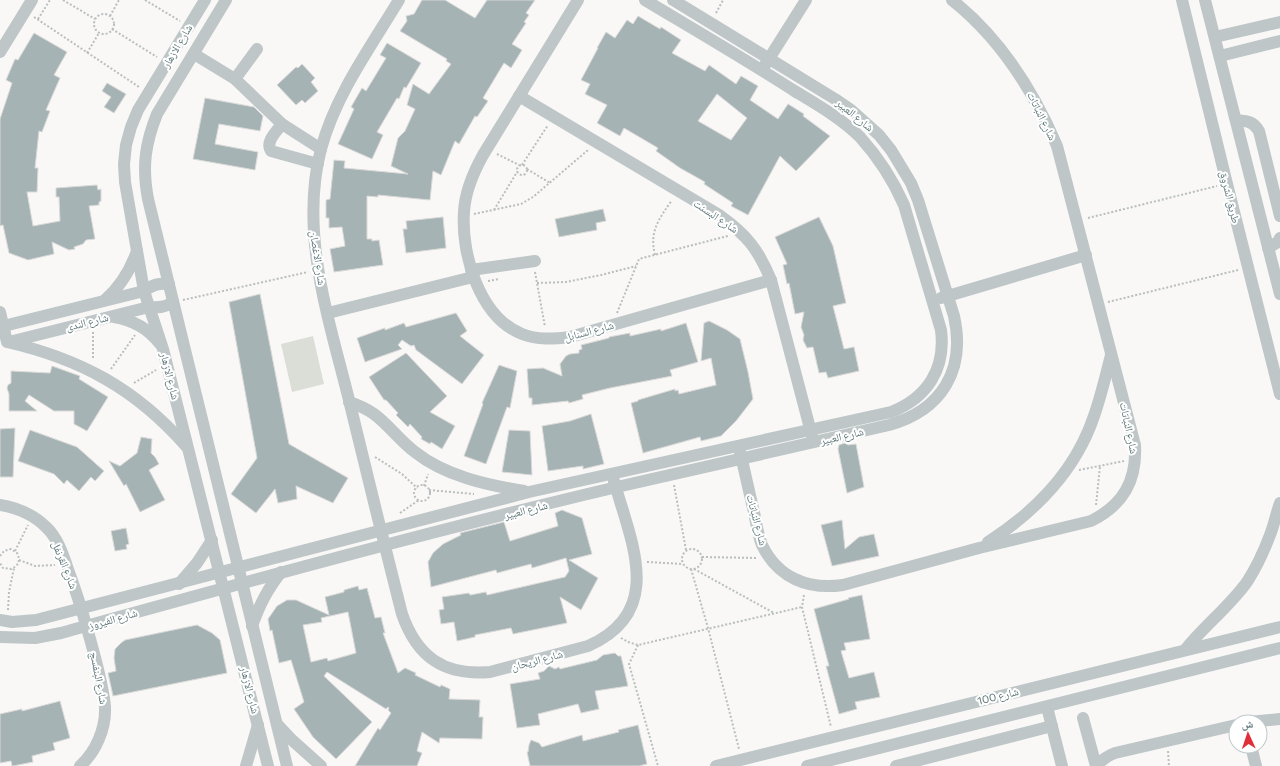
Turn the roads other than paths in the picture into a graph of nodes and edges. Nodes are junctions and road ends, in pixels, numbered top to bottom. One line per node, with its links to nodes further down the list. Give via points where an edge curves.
1 (32, 0): 16 (street)
2 (205, 0): 30 (street, شارع الازهار, via 138,110 126,145 125,182)
3 (226, 0): 17 (street, شارع الازهار)
4 (399, 0): 25 (street, شارع الاغصان, via 344,89)
5 (578, 0): 22 (street, شارع السنابل)
6 (645, 0): 20 (street, شارع العبير)
7 (673, 0): 19 (street, شارع العبير)
8 (806, 0): 19 (street)
9 (952, 0): 31 (street, شارع النباتات, via 999,46 1032,94 1057,146)
10 (1182, 0): 51 (street, طريق الشروق)
11 (1205, 0): 13 (street)
12 (1280, 22): 13 (street)
13 (1215, 37): 18 (street)
14 (1280, 41): 18 (street)
15 (257, 48): 21 (street)
16 (0, 52)
17 (194, 54): 21 (street); 36 (street, شارع الازهار, via 157,114 145,158 148,199)
18 (1220, 56): 23 (street)
19 (769, 59): 20 (street); 39 (street, شارع العبير, via 851,110 892,150 918,200)
20 (762, 70): 40 (street, شارع العبير, via 842,122 858,136 885,168 904,205)
21 (235, 79): 24 (street)
22 (519, 96): 33 (street, شارع السنابل, via 487,148 469,185 463,231); 34 (street, شارع البسنت, via 719,216 741,232 763,260)
23 (1236, 120): 27 (street, via 1250,122 1259,131); 29 (street)
24 (282, 124): 25 (street); 26 (street, via 269,143 271,152)
25 (321, 149): 26 (street, شارع الاغصان)
26 (318, 164): 45 (street, شارع الاغصان, via 314,191 314,244)
27 (1280, 216)
28 (1280, 238): 29 (street)
29 (1268, 248): 35 (street)
30 (138, 250): 37 (street, شارع الازهار); 41 (street, via 125,279)
31 (1086, 255): 39 (street); 50 (street, شارع النباتات)
32 (535, 266): 33 (street)
33 (474, 277): 34 (street, شارع السنابل, via 485,300 507,325 521,333 547,339 570,337); 45 (street)
34 (771, 280): 53 (street, شارع البسنت)
35 (1278, 283): 38 (street)
36 (169, 284): 37 (street, شارع الندى, via 151,286); 42 (street, شارع الازهار)
37 (144, 291): 41 (street, شارع الندى); 43 (street, شارع الازهار)
38 (1280, 294)
39 (948, 296): 40 (street); 54 (street, شارع العبير, via 958,344 952,372 937,397 927,407 902,421)
40 (933, 300): 53 (street, شارع العبير, via 941,330 941,353 934,376 921,394 902,408 891,412)
41 (103, 302): 47 (street, شارع الندى)
42 (173, 302): 43 (street, شارع الندى, via 161,307); 67 (street, شارع الازهار)
43 (149, 307): 46 (street, شارع الندى); 49 (street, شارع الازهار)
44 (0, 312): 47 (street)
45 (328, 313): 52 (street, شارع الاغصان)
46 (111, 316): 48 (street, شارع الندى); 49 (street, via 141,326 154,336)
47 (2, 327): 48 (street)
48 (4, 343): 56 (street, via 33,348 59,357 104,378 151,410)
49 (163, 349): 56 (street, شارع الازهار)
50 (1111, 354): 66 (street, via 1093,418 1082,444 1067,469 1029,513); 66 (street, شارع النباتات, via 1135,445 1136,458 1132,478 1123,496 1114,507 1094,519)
51 (1280, 394)
52 (349, 402): 60 (street, via 374,414 399,439 434,464 481,482); 63 (street, شارع الاغصان)
53 (811, 429): 54 (street, شارع البسنت); 55 (street, شارع العبير)
54 (814, 442): 57 (street, شارع العبير)
55 (738, 445): 57 (street, شارع النباتات); 58 (street, شارع العبير)
56 (188, 448): 64 (street, شارع الازهار)
57 (742, 459): 59 (street, شارع العبير); 66 (street, شارع النباتات, via 762,543 769,558 794,579 820,587 843,585)
58 (612, 474): 59 (street, شارع الريحان); 60 (street, شارع العبير)
59 (616, 488): 65 (street, شارع العبير); 65 (street, شارع الريحان, via 638,576 636,592 624,621 613,632 588,646 490,672 457,671 441,665 416,644 402,614)
60 (529, 492): 63 (street, شارع العبير)
61 (1280, 503): 80 (street, via 1271,535 1247,582)
62 (0, 505): 73 (street, شارع القرنفل, via 16,508 33,516 46,527 57,542)
63 (381, 530): 65 (street, شارع الريحان); 67 (street, شارع العبير)
64 (212, 540): 69 (street, شارع الازهار); 71 (street, via 197,563)
65 (385, 545): 68 (street, شارع العبير)
66 (979, 548)
67 (238, 568): 69 (street, شارع العبير); 70 (street, شارع الازهار)
68 (281, 572): 70 (street, شارع العبير); 76 (street, via 259,606)
69 (221, 573): 71 (street, شارع الفيروز); 72 (street, شارع الازهار)
70 (242, 583): 72 (street, شارع العبير); 76 (street, شارع الازهار)
71 (178, 584): 73 (street, شارع الفيروز)
72 (224, 588): 75 (street, شارع الفيروز); 86 (street, شارع الازهار)
73 (82, 609): 74 (street, شارع الفيروز, via 36,620); 75 (street, شارع البنفسج)
74 (4, 621)
75 (87, 626): 78 (street, شارع الفيروز, via 35,638); 92 (street, شارع البنفسج, via 105,707 103,727 96,745)
76 (252, 626): 85 (street, شارع الازهار)
77 (1280, 627): 80 (street, شارع 100)
78 (0, 637)
79 (1280, 648): 81 (street, شارع 100)
80 (1185, 650): 97 (street, شارع 100)
81 (1047, 707): 87 (street); 98 (street, شارع 100)
82 (1082, 718): 101 (street)
83 (1280, 719): 84 (street)
84 (1268, 720)
85 (276, 722): 95 (street, شارع الازهار); 96 (street)
86 (258, 724): 93 (street); 94 (street, شارع الازهار)
87 (1052, 726): 90 (street); 100 (street)
88 (1228, 727): 101 (street, via 1115,753 1107,756)
89 (1253, 754): 102 (street)
90 (940, 761): 91 (street)
91 (923, 763): 99 (street)
92 (80, 766)
93 (246, 766)
94 (268, 766)
95 (287, 766)
96 (321, 766)
97 (716, 766)
98 (807, 766)
99 (896, 766)
100 (1062, 766)
101 (1097, 766)
102 (1256, 766)

